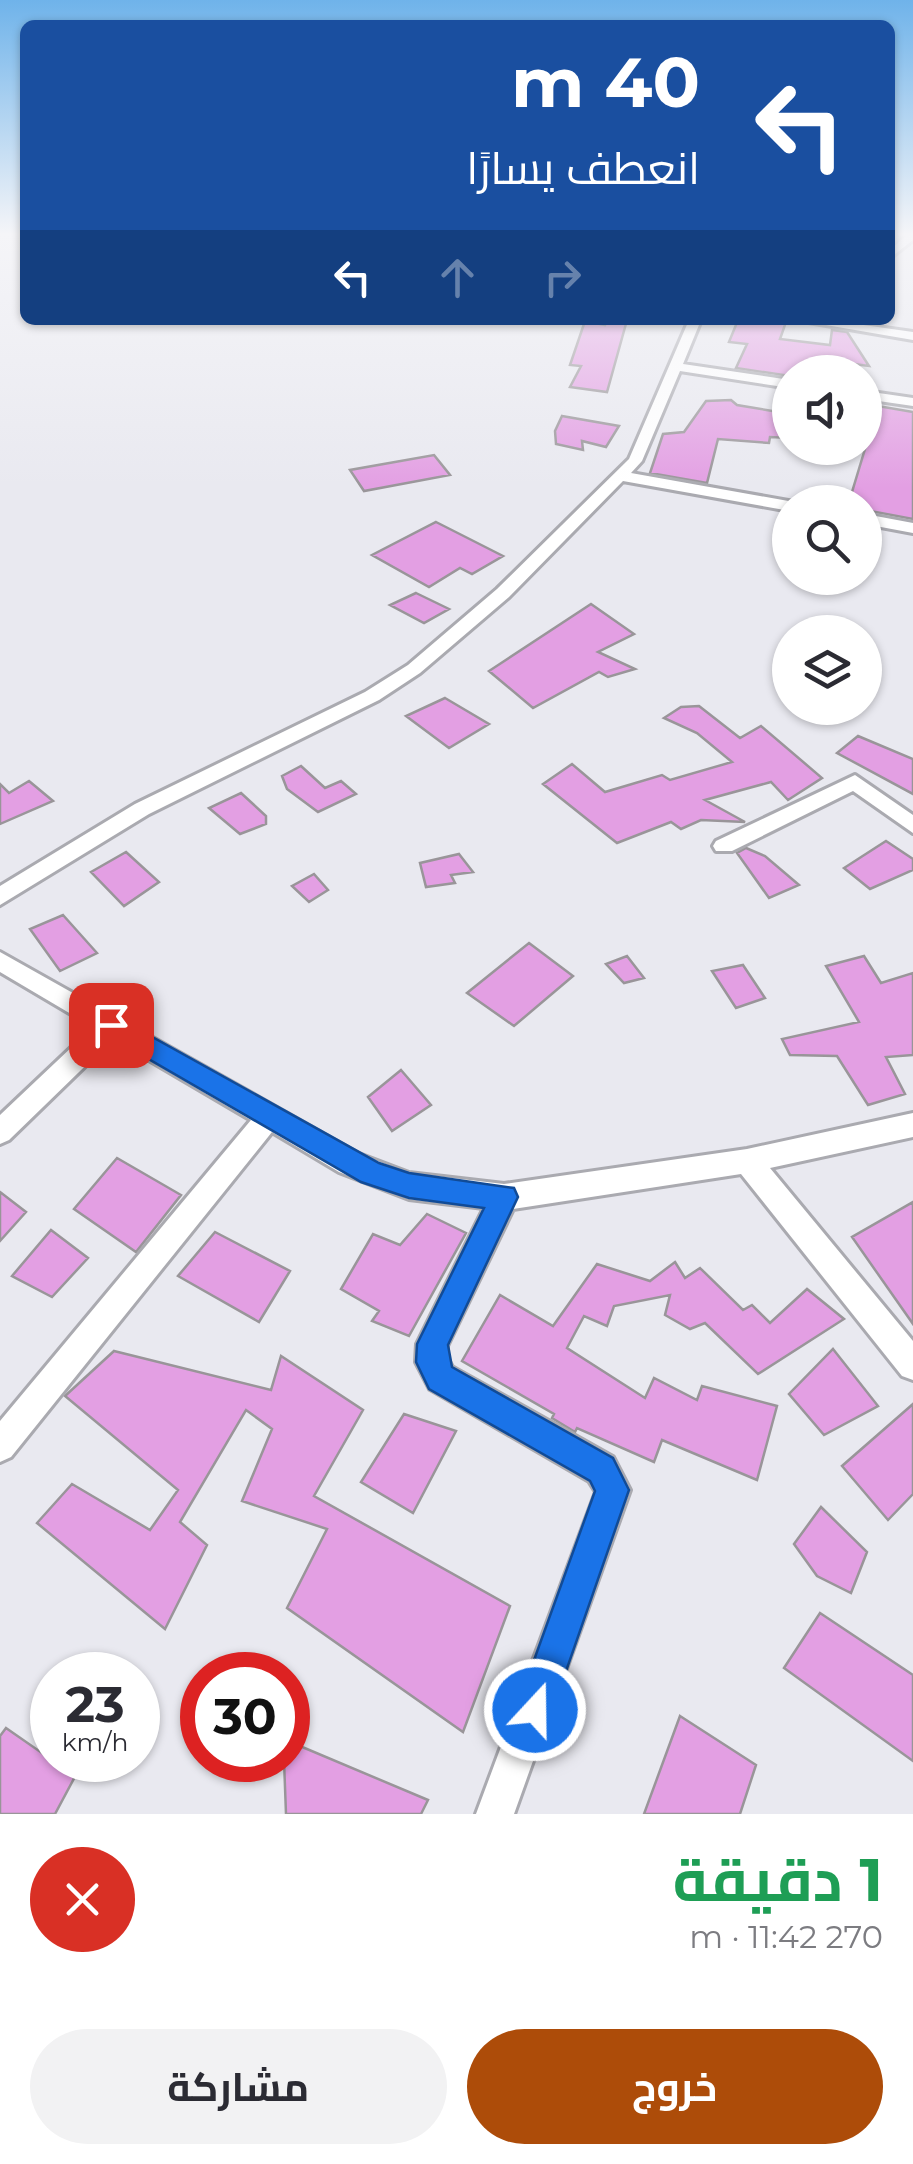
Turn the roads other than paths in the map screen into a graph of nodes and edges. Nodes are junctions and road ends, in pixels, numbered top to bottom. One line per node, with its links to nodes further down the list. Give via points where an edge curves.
1 (693, 325): 4 (street)
2 (837, 325): 3 (street)
3 (913, 336)
4 (677, 367): 5 (street); 8 (street, via 646,445)
5 (772, 381)
6 (882, 397): 7 (street)
7 (913, 402)
8 (620, 476): 9 (street); 14 (street, via 503,593 414,669 142,809)
9 (772, 503)
10 (882, 523): 11 (street)
11 (913, 528)
12 (913, 826): 13 (street, via 856,782)
13 (724, 846)
14 (0, 897)
15 (0, 961): 16 (street)
16 (111, 1025): 17 (street); 19 (street)
17 (268, 1118): 21 (street, via 409,1186); 23 (street)
18 (913, 1125): 20 (street)
19 (0, 1132)
20 (747, 1160): 21 (street); 22 (street)
21 (504, 1197): 24 (street, via 432,1344 432,1362 440,1378 601,1469 612,1490)
22 (913, 1365)
23 (0, 1446)
24 (500, 1812)

